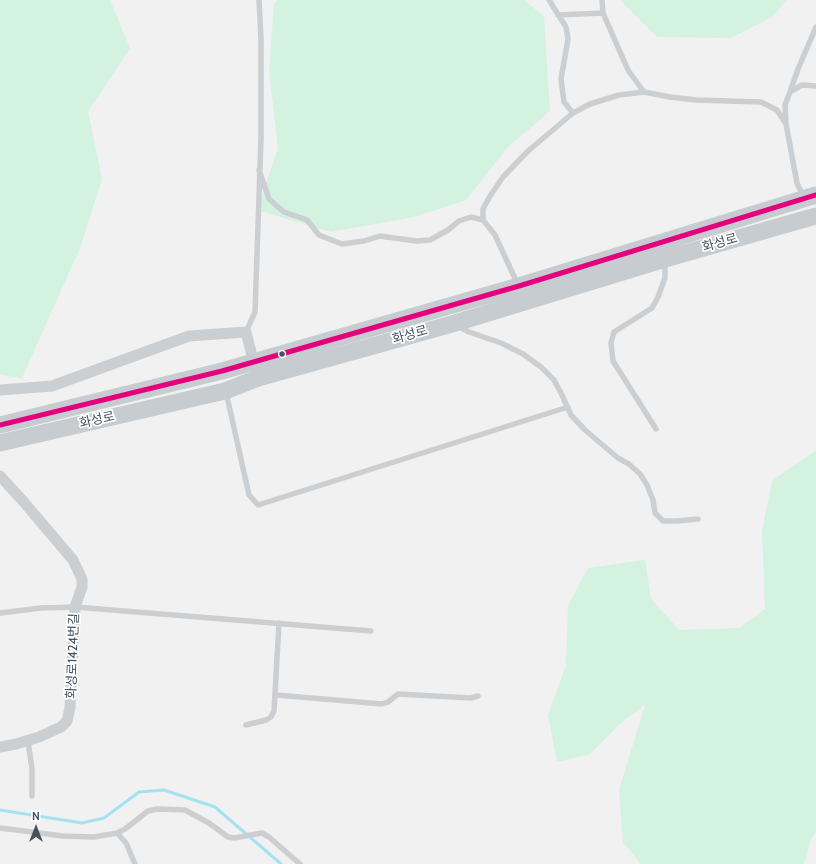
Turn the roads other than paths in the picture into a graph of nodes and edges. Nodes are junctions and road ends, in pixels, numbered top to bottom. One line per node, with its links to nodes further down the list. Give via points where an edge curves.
1 (259, 0): 12 (lane)
2 (549, 0): 5 (lane)
3 (602, 0): 4 (lane)
4 (603, 13): 5 (lane); 8 (lane, via 628,70)
5 (558, 15): 10 (lane, via 566,27 568,39 561,79 564,102)
6 (816, 27): 9 (lane)
7 (816, 86): 9 (lane, via 802,85)
8 (644, 92): 10 (lane, via 619,95 590,104); 11 (lane, via 696,100 761,102 777,110)
9 (790, 92): 11 (lane, via 785,105)
10 (573, 113): 15 (lane, via 528,151 503,177 483,209)
11 (786, 124): 13 (lane, via 797,183)
12 (259, 170): 15 (lane, via 269,199 284,212 307,220 319,235 342,244 380,236 416,241 430,240 459,221 471,217); 19 (lane, via 255,312)
13 (810, 197): 17 (main road, 화성로)
14 (816, 216): 16 (main road, 화성로)
15 (483, 220): 17 (lane, via 495,235)
16 (665, 259): 18 (main road, 화성로); 26 (lane, via 666,278 652,308 614,332 611,343 613,362)
17 (519, 286): 20 (main road, 화성로)
18 (452, 324): 21 (main road, 화성로); 24 (lane, via 501,343 541,366 554,380)
19 (246, 332): 20 (street); 22 (street, via 190,336 52,386)
20 (254, 362): 21 (street); 25 (main road, 화성로)
21 (258, 378): 23 (main road, 화성로)
22 (0, 390)
23 (225, 391): 24 (lane, via 249,495 258,505); 27 (main road, 화성로)
24 (568, 407): 29 (lane, via 571,415 585,430 640,474 651,495 655,513 663,521)
25 (0, 424)
26 (656, 429)
27 (0, 443)
28 (0, 476): 30 (street, 화성로1424번길, via 73,560 82,579 82,587)
29 (698, 519)
30 (74, 607): 31 (lane); 32 (lane); 37 (street, 화성로1424번길, via 70,708 67,721 61,727)
31 (0, 613)
32 (279, 623): 33 (lane); 34 (lane)
33 (371, 631)
34 (276, 695): 35 (lane, via 382,704 398,694 471,698); 36 (lane, via 271,717)
35 (478, 696)
36 (246, 725)
37 (28, 741): 38 (street, 화성로1424번길); 39 (lane)
38 (0, 747)
39 (32, 796)
40 (0, 828): 41 (lane, via 81,837)
41 (118, 833): 42 (lane, via 126,843); 43 (lane, via 148,811 185,810 234,838 262,833)
42 (135, 864)
43 (300, 864)

